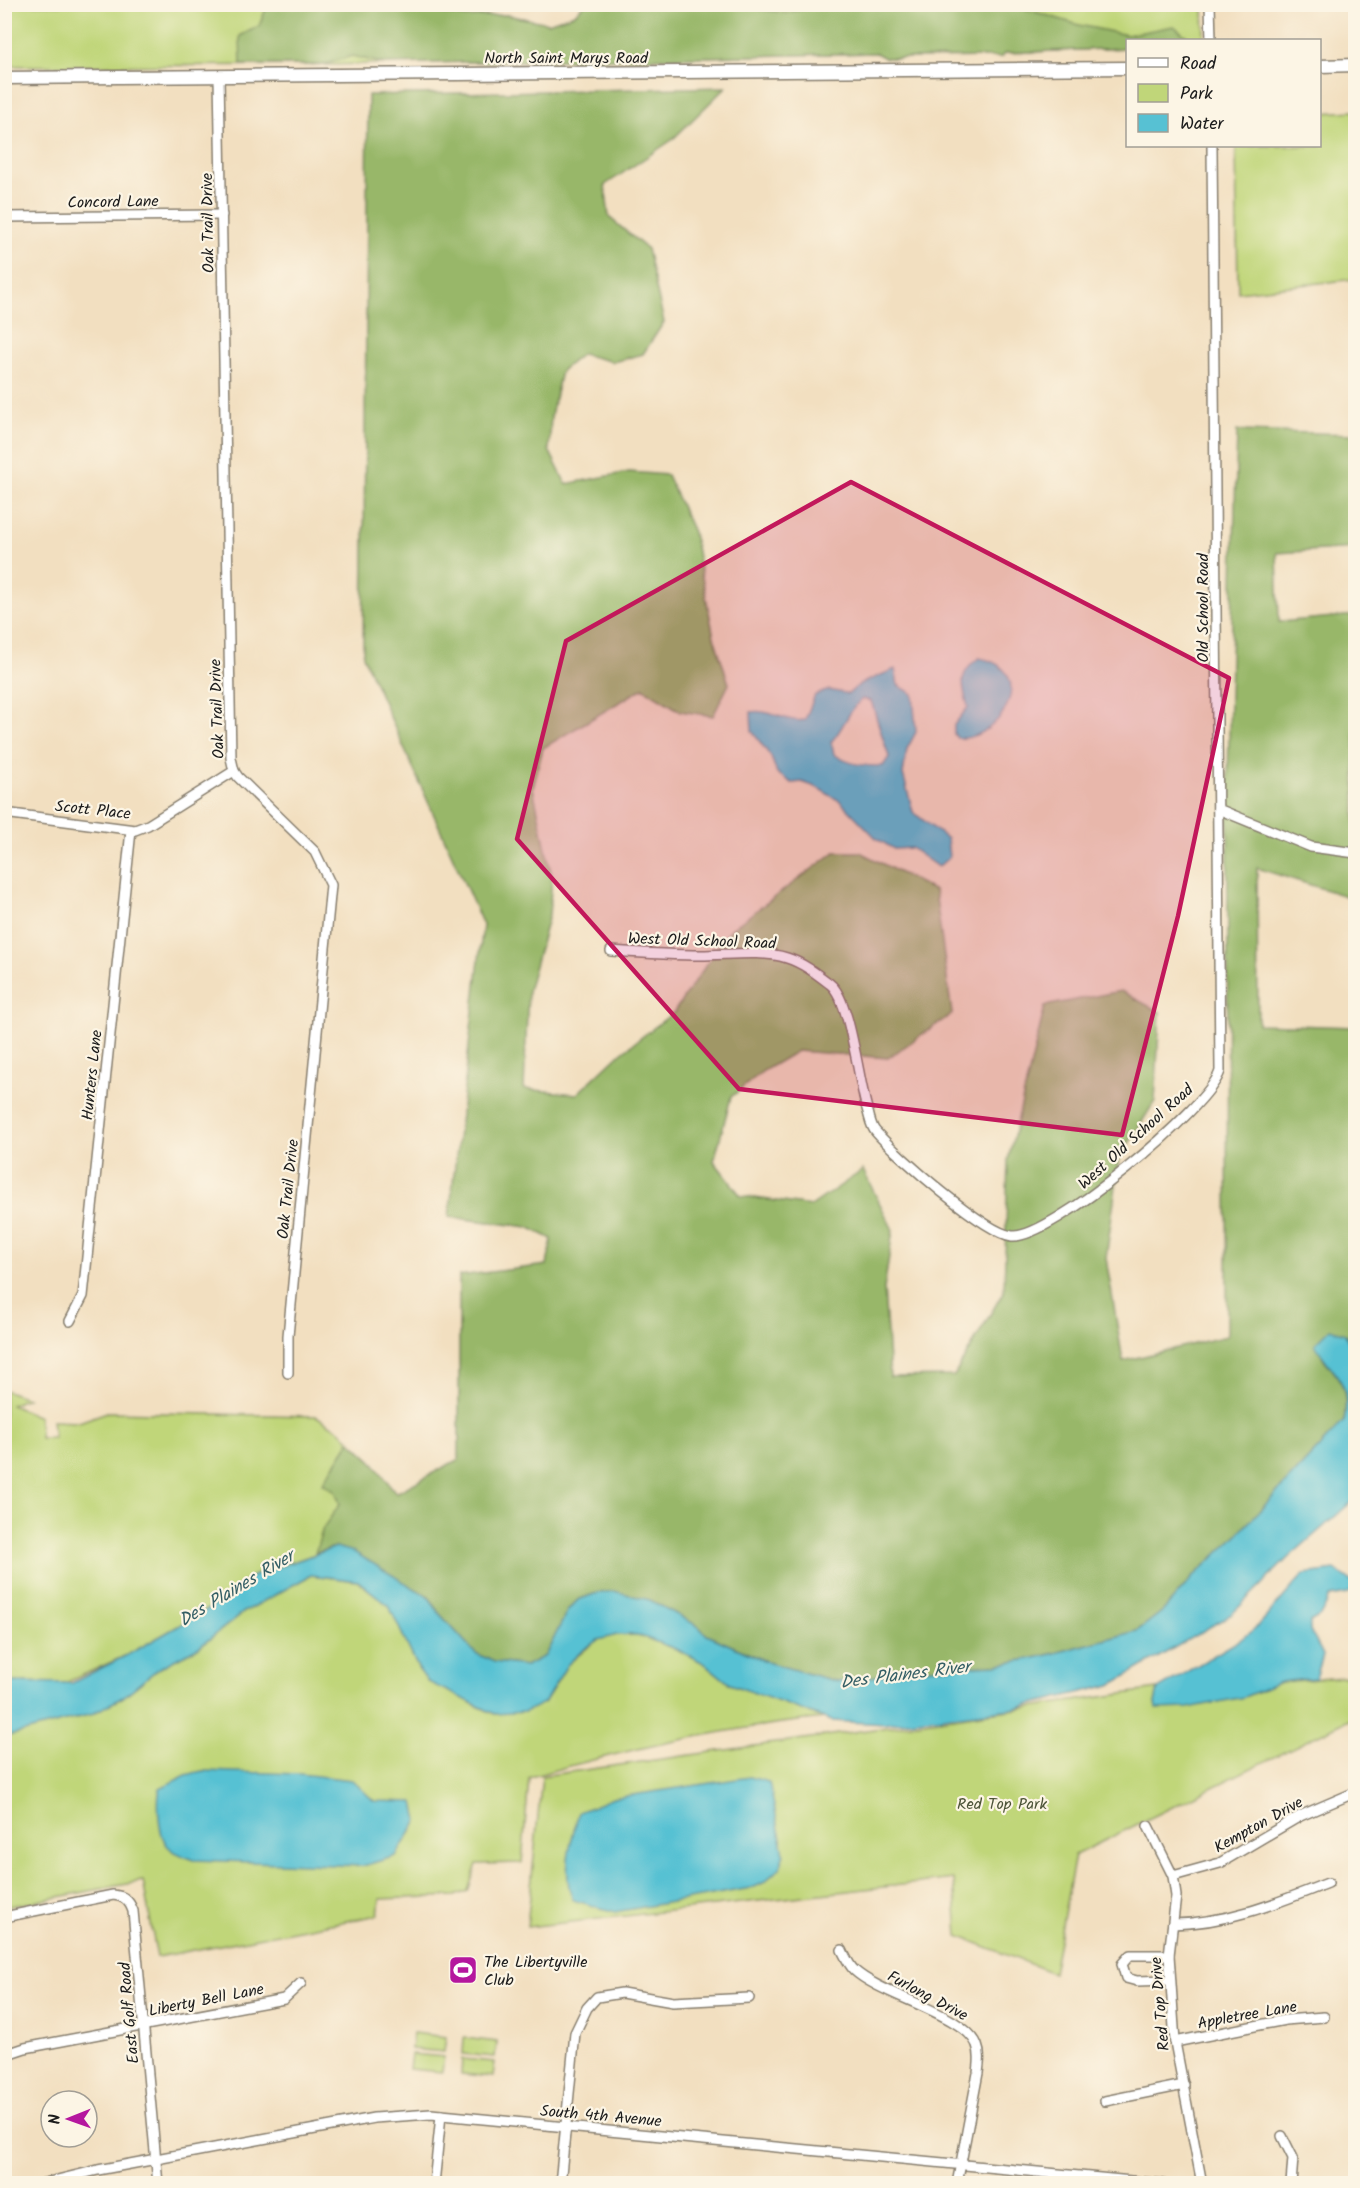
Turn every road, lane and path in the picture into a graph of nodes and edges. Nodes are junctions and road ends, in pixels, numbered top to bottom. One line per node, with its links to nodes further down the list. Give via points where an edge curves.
1 (1210, 4): 2 (street)
2 (1211, 39)
3 (1356, 65): 4 (main road)
4 (1321, 66)
5 (1126, 69): 6 (main road, North Saint Marys Road)
6 (219, 76): 7 (main road, North Saint Marys Road); 9 (street, Oak Trail Drive)
7 (4, 78)
8 (1212, 147): 12 (street, Old School Road)
9 (222, 215): 10 (street, Concord Lane); 11 (street, Oak Trail Drive)
10 (4, 217)
11 (234, 771): 14 (street, Scott Place, via 148,825); 19 (street, Oak Trail Drive, via 315,852 331,885 288,1336)
12 (1218, 809): 15 (street, via 1311,847); 17 (street, Old School Road)
13 (4, 813): 14 (street, Scott Place)
14 (131, 830): 18 (street, Hunters Lane, via 83,1296)
15 (1356, 853)
16 (611, 951): 17 (street, West Old School Road, via 786,958 829,983 842,998 873,1130 902,1160 966,1210 1012,1236 1056,1220 1102,1189 1188,1113 1218,1081)
17 (1220, 1071)
18 (70, 1321)
19 (288, 1373)
20 (1356, 1792): 22 (street, Kempton Drive, via 1300,1816 1220,1863)
21 (1148, 1826): 22 (street, Red Top Drive)
22 (1173, 1876): 25 (street, Red Top Drive)
23 (1328, 1882): 25 (street, via 1230,1918)
24 (4, 1917): 32 (street, East Golf Road, via 112,1894 130,1903)
25 (1173, 1924): 27 (street, Red Top Drive)
26 (842, 1950): 41 (street, Furlong Drive, via 853,1969 959,2026 977,2044 978,2073)
27 (1169, 1955): 28 (street, Red Top Drive); 28 (street, via 1130,1955 1122,1964 1126,1978)
28 (1170, 1980): 33 (street, Red Top Drive)
29 (301, 1983): 32 (street, Liberty Bell Lane, via 284,1999)
30 (749, 1998): 38 (street, via 673,2002 622,1993 597,1997 586,2008 575,2033)
31 (1324, 2017): 33 (street, Appletree Lane, via 1285,2020)
32 (144, 2025): 34 (street, Liberty Bell Lane); 40 (street, East Golf Road)
33 (1175, 2042): 35 (street, Red Top Drive)
34 (4, 2055)
35 (1185, 2085): 36 (street); 48 (street, Red Top Drive)
36 (1105, 2101)
37 (441, 2115): 38 (street, South 4th Avenue); 40 (street, South 4th Avenue, via 374,2118); 44 (street)
38 (566, 2127): 41 (street, South 4th Avenue); 45 (street)
39 (1282, 2136): 49 (street, via 1293,2158)
40 (156, 2159): 42 (street, South 4th Avenue); 43 (street, East Golf Road)
41 (961, 2165): 46 (street, Furlong Drive); 47 (street, South 4th Avenue)
42 (41, 2184)
43 (158, 2184)
44 (434, 2184)
45 (560, 2184)
46 (957, 2184)
47 (1163, 2184)
48 (1202, 2184)
49 (1291, 2184)

